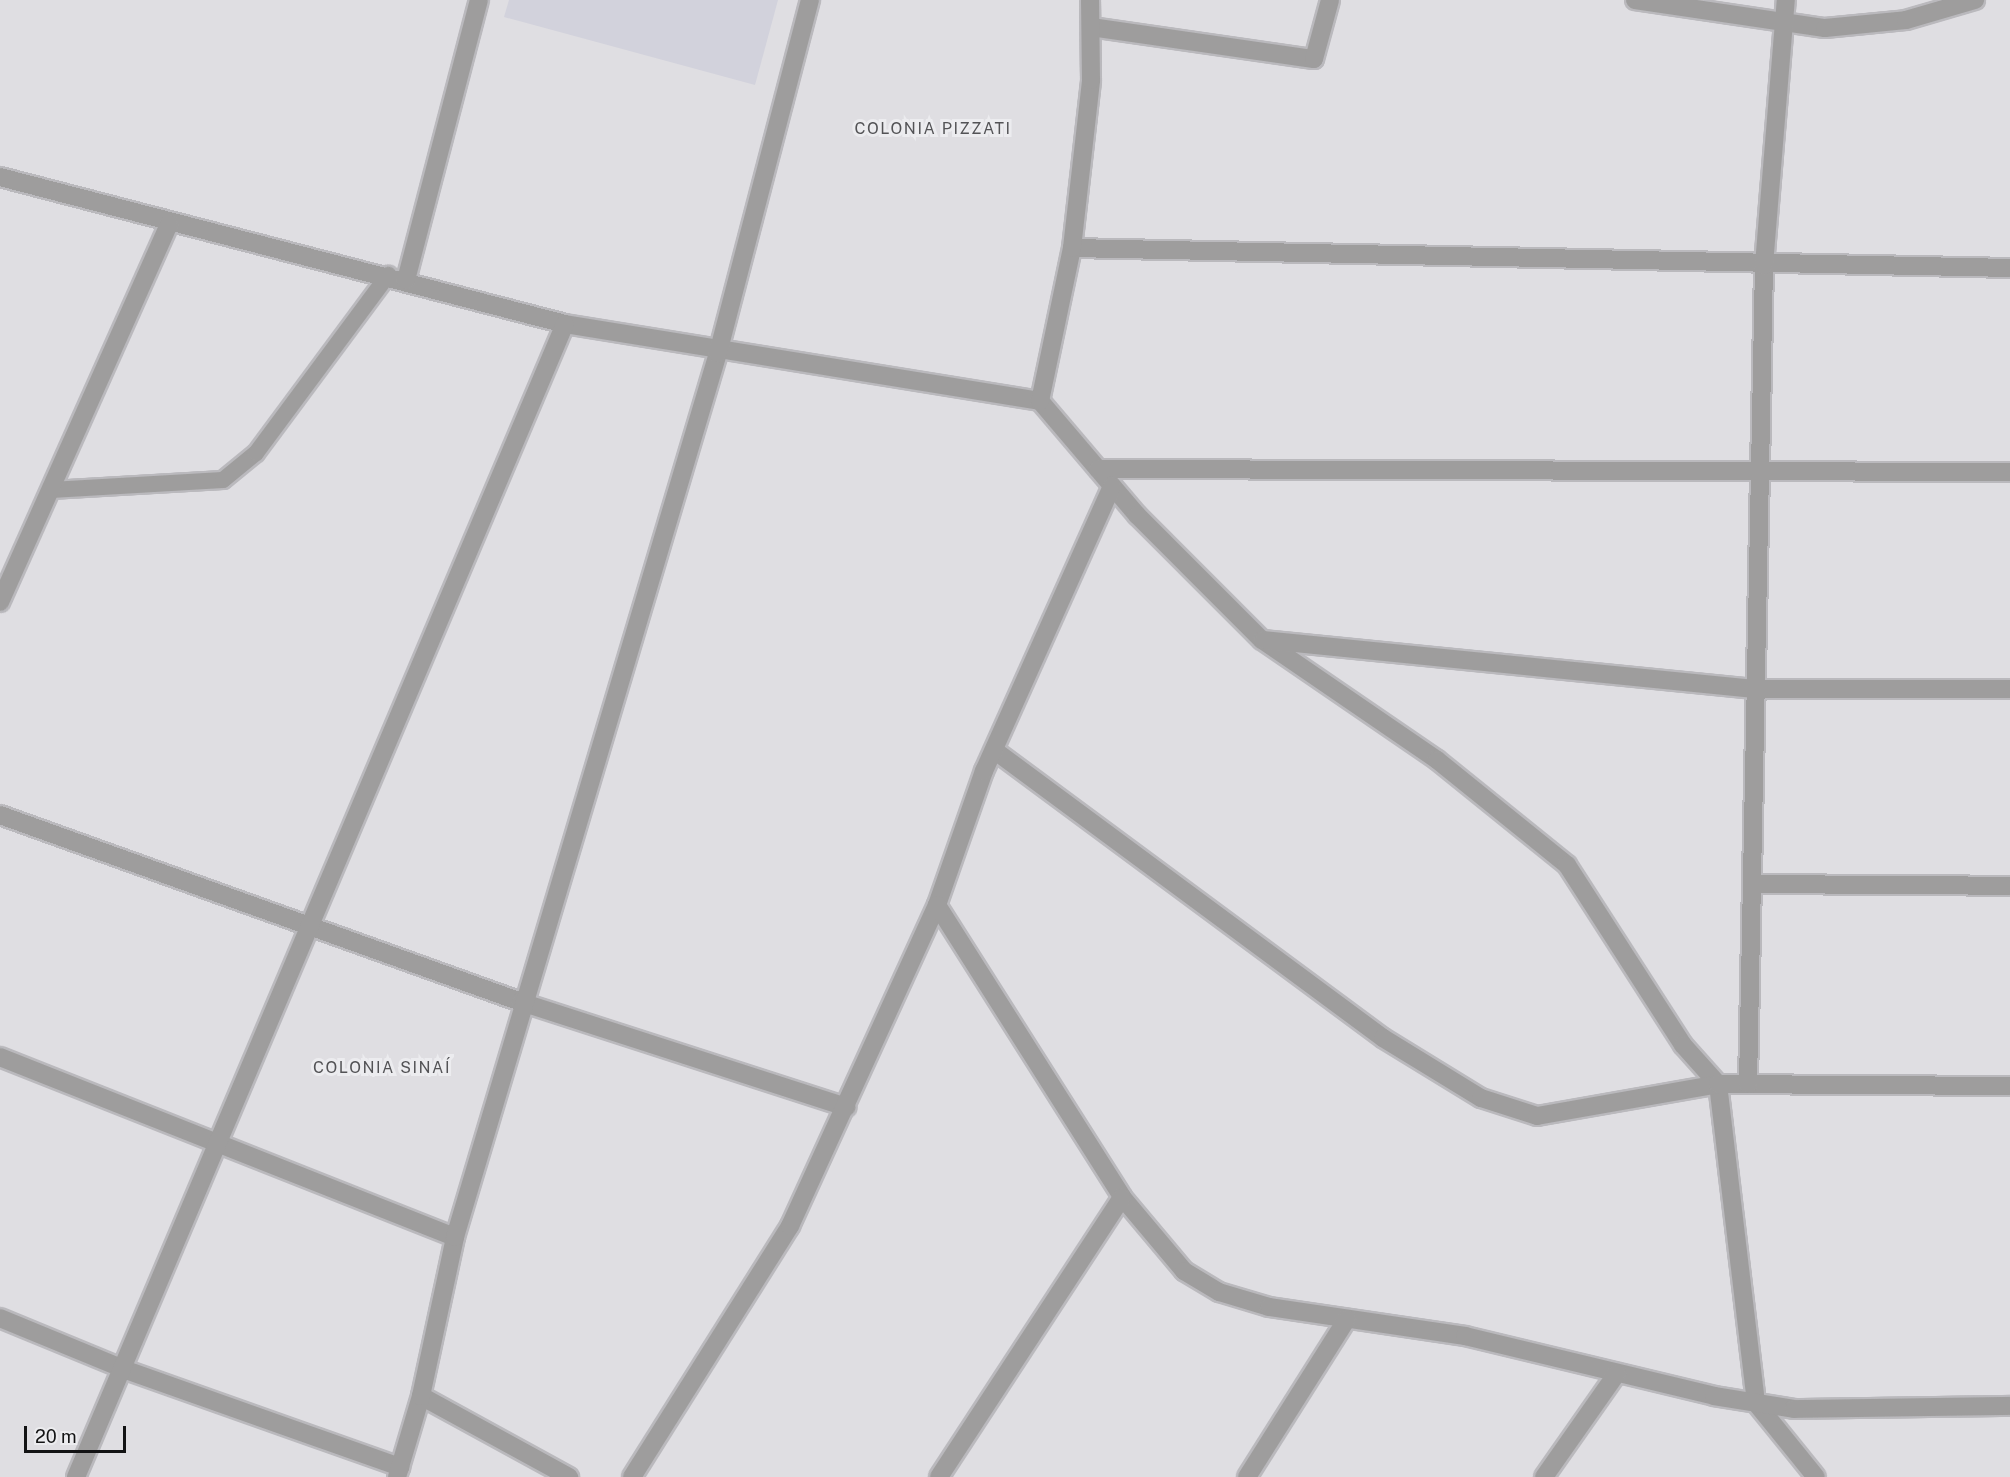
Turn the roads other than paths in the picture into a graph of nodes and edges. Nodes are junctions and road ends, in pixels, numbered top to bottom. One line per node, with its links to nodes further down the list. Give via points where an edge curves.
1 (479, 0): 16 (street)
2 (810, 0): 18 (street)
3 (1090, 0): 9 (street)
4 (1330, 0): 9 (street, via 1314,59)
5 (1635, 0): 8 (street)
6 (1786, 0): 8 (street)
7 (1976, 0): 8 (street, via 1906,20 1825,28)
8 (1783, 23): 13 (street)
9 (1091, 27): 12 (street, via 1091,80)
10 (0, 177): 11 (street)
11 (169, 224): 15 (street); 24 (street)
12 (1072, 248): 13 (street); 19 (street)
13 (1764, 265): 14 (street); 21 (street)
14 (2010, 268)
15 (388, 275): 16 (street); 24 (lane, via 256,453 223,480)
16 (406, 280): 17 (street)
17 (566, 324): 18 (street); 34 (street)
18 (718, 353): 19 (street); 35 (street)
19 (1040, 400): 20 (street)
20 (1098, 469): 21 (street); 23 (street)
21 (1760, 471): 22 (street); 27 (street)
22 (2010, 472)
23 (1112, 486): 26 (street); 29 (street)
24 (51, 489): 25 (street)
25 (0, 602)
26 (1262, 640): 27 (street); 37 (street, via 1437,760 1567,865 1683,1045)
27 (1756, 689): 28 (street); 31 (street)
28 (2010, 689)
29 (994, 750): 33 (street); 37 (street, via 1383,1038 1481,1098 1537,1116)
30 (0, 814): 34 (street)
31 (1752, 884): 32 (street); 38 (street)
32 (2010, 886)
33 (937, 905): 40 (street); 42 (street)
34 (310, 923): 35 (street); 41 (street)
35 (521, 1002): 40 (street); 43 (street)
36 (0, 1057): 41 (street)
37 (1718, 1084): 38 (street); 49 (street)
38 (1748, 1084): 39 (street)
39 (2010, 1086)
40 (846, 1107): 54 (street, via 790,1226)
41 (220, 1148): 43 (street); 46 (street)
42 (1122, 1197): 45 (street, via 1184,1271 1219,1292); 55 (street)
43 (455, 1237): 48 (street)
44 (0, 1318): 46 (street)
45 (1347, 1319): 47 (street, via 1465,1336); 56 (street)
46 (126, 1370): 51 (street); 52 (street)
47 (1617, 1373): 49 (street); 57 (street)
48 (421, 1396): 51 (street); 53 (street)
49 (1756, 1403): 50 (street, via 1794,1409); 58 (street)
50 (2010, 1406)
51 (398, 1472)
52 (76, 1477)
53 (569, 1477)
54 (632, 1477)
55 (939, 1477)
56 (1247, 1477)
57 (1544, 1477)
58 (1816, 1477)

